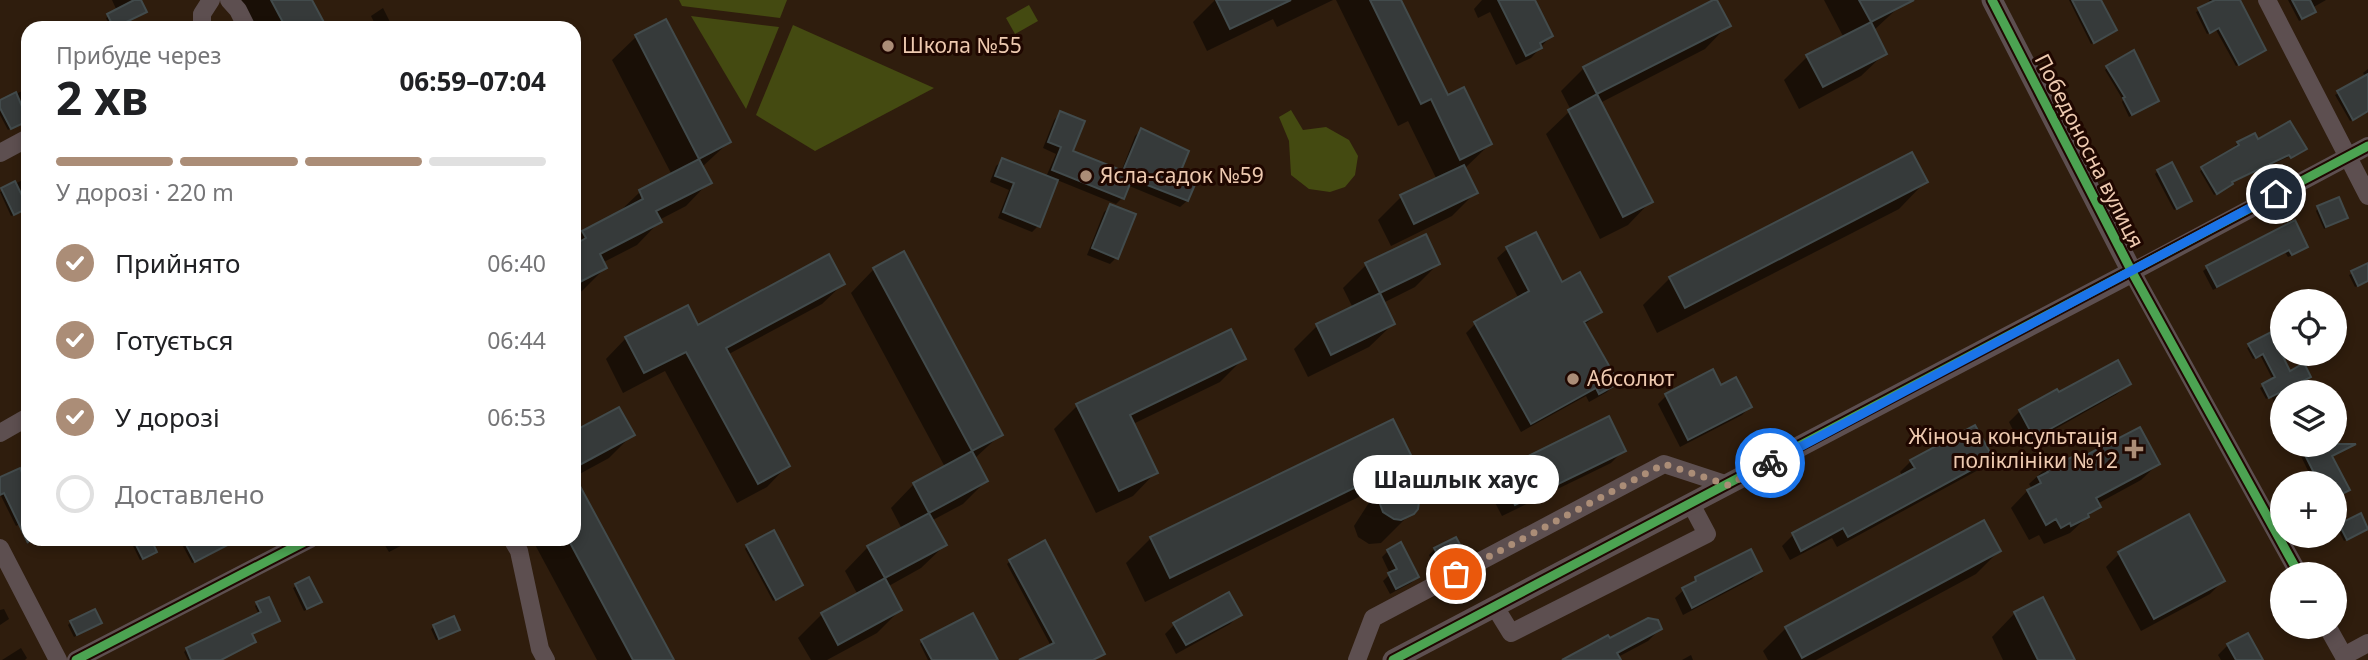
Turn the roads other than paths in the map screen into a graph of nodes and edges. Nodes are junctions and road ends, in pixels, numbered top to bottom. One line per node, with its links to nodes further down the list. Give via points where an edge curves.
1 (211, 0): 5 (street)
2 (229, 0): 6 (street)
3 (1992, 0): 12 (street, Победоносна вулиця)
4 (2267, 0): 10 (street)
5 (202, 21)
6 (244, 21)
7 (21, 142): 9 (street)
8 (2368, 146): 10 (street)
9 (0, 153)
10 (2348, 156): 11 (street); 12 (street)
11 (2368, 196)
12 (2132, 272): 15 (street); 20 (street, Победоносна вулиця)
13 (21, 421): 14 (street)
14 (0, 433)
15 (1728, 485): 16 (street); 28 (street, via 1664,464 1373,618)
16 (1691, 504): 21 (street); 21 (street, via 1707,534 1511,633)
17 (296, 546): 26 (street)
18 (516, 546): 27 (street)
19 (0, 548): 25 (street)
20 (2292, 562)
21 (1494, 607): 29 (street)
22 (2335, 639): 24 (street)
23 (2368, 643): 24 (street)
24 (2345, 658)
25 (58, 660)
26 (76, 660)
27 (546, 660)
28 (1357, 660)
29 (1393, 660)

